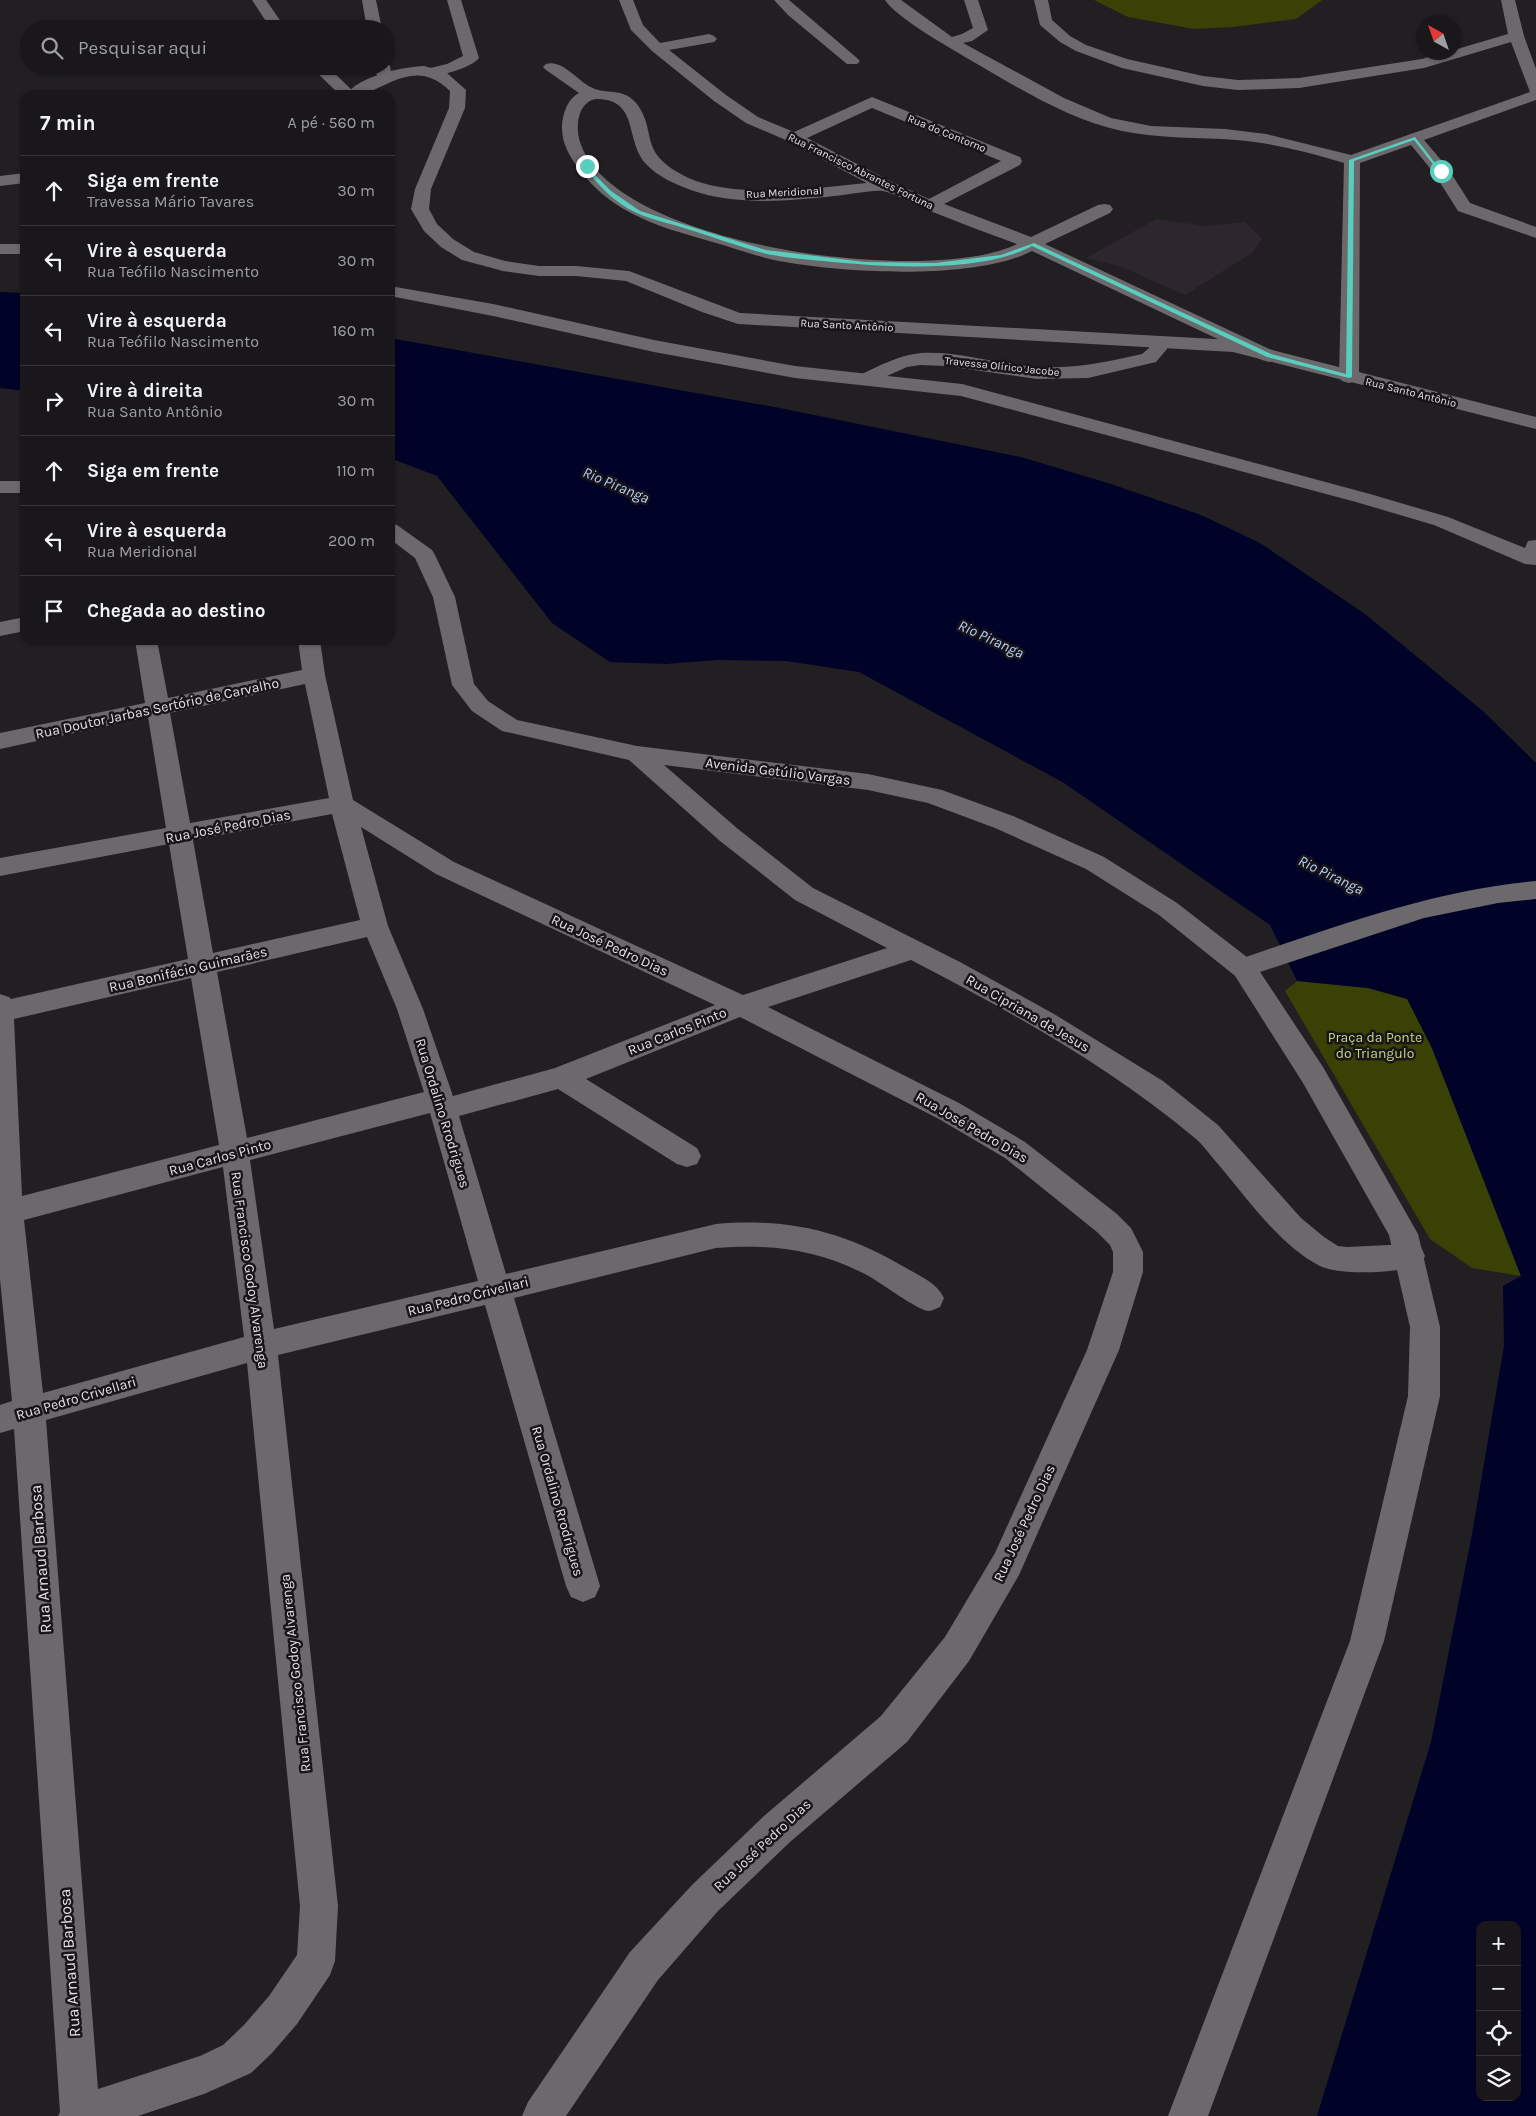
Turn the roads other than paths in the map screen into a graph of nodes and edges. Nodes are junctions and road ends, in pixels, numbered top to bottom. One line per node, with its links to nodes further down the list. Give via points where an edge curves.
1 (259, 0): 10 (street)
2 (369, 0): 11 (street)
3 (454, 0): 18 (street, via 471,58)
4 (626, 0): 15 (street, Rua Francisco Abrantes Fortuna, via 636,27)
5 (781, 0): 16 (street)
6 (892, 0): 14 (street)
7 (971, 0): 14 (street, via 980,30 967,38)
8 (1041, 0): 12 (street, via 1045,22 1081,48 1122,63 1203,81 1238,85 1298,83 1424,63)
9 (1508, 0): 12 (street)
10 (272, 20)
11 (373, 20)
12 (1520, 33): 24 (street)
13 (710, 39): 15 (street)
14 (948, 42): 29 (street, via 1074,110 1102,121 1146,130 1258,137 1306,146)
15 (657, 48): 27 (street, Rua Francisco Abrantes Fortuna, via 752,120)
16 (852, 61)
17 (551, 67): 25 (street)
18 (430, 72): 19 (street); 40 (street, Rua Santo Antônio, via 448,80 458,90 457,108 423,189 420,209 430,227 468,256 540,271 629,276 738,318)
19 (395, 73)
20 (328, 75): 22 (street)
21 (380, 75): 23 (street)
22 (344, 90)
23 (360, 90)
24 (1536, 90)
25 (593, 94): 32 (street, Rua Meridional, via 609,95 630,104 644,151 652,162 675,177 699,186 722,192 761,195); 36 (street, via 580,99 570,117 570,138 576,151 609,192 638,212 667,222 765,252 865,264 970,262 1002,257)
26 (1536, 95): 28 (street)
27 (794, 138): 32 (street, Rua Francisco Abrantes Fortuna); 33 (street, Rua do Contorno, via 872,102 1014,160)
28 (1415, 138): 29 (street); 35 (street, via 1464,207)
29 (1352, 160): 42 (street)
30 (20, 179): 31 (street)
31 (0, 181)
32 (886, 186): 33 (street, Rua Francisco Abrantes Fortuna)
33 (930, 205): 36 (street, Rua Francisco Abrantes Fortuna)
34 (1104, 210): 36 (street)
35 (1536, 233)
36 (1032, 244): 41 (street, Rua Francisco Abrantes Fortuna)
37 (20, 248): 38 (street)
38 (0, 249)
39 (395, 292): 43 (street, via 796,372)
40 (1158, 342): 41 (street, Rua Santo Antônio, via 1233,346); 43 (street, Travessa Olírico Jacobe, via 1158,349 1149,358 1088,372 1037,372 920,359 901,363)
41 (1269, 356): 42 (street, Rua Santo Antônio)
42 (1349, 377): 44 (street, Rua Santo Antônio)
43 (868, 378): 48 (street, via 962,390 1353,495 1441,521)
44 (1536, 423)
45 (0, 487): 46 (street)
46 (20, 487)
47 (395, 533): 56 (street, Avenida Getúlio Vargas, via 424,555 444,597 463,685 480,706 510,726)
48 (1535, 555)
49 (20, 625): 50 (street)
50 (0, 629)
51 (147, 645): 54 (street, Rua Francisco Godoy Alvarenga)
52 (310, 645): 53 (street, Rua Ordalino Rrodrigues)
53 (314, 675): 54 (street, Rua Doutor Jarbas Sertório de Carvalho); 57 (street, Rua Ordalino Rrodrigues)
54 (156, 708): 55 (street, Rua Doutor Jarbas Sertório de Carvalho); 58 (street, Rua Francisco Godoy Alvarenga)
55 (0, 741)
56 (637, 754): 62 (street, Rua Cipriana de Jesus, via 729,835 804,894); 64 (street, Avenida Getúlio Vargas, via 858,781 933,796 1004,822 1095,863)
57 (342, 804): 58 (street, Rua José Pedro Dias); 61 (street, Rua Ordalino Rrodrigues); 65 (street, Rua José Pedro Dias, via 445,868)
58 (178, 836): 59 (street, Rua José Pedro Dias); 63 (street, Rua Francisco Godoy Alvarenga)
59 (0, 867)
60 (1536, 890): 64 (street, via 1501,892 1406,912)
61 (375, 926): 63 (street, Rua Bonifácio Guimarães); 68 (street, Rua Ordalino Rrodrigues, via 410,1009)
62 (911, 950): 65 (street, Rua Carlos Pinto); 72 (street, Rua Cipriana de Jesus, via 952,969 1044,1021 1153,1089 1208,1133 1291,1227 1313,1246 1331,1257 1367,1260)
63 (202, 966): 66 (street, Rua Bonifácio Guimarães); 69 (street, Rua Francisco Godoy Alvarenga)
64 (1251, 966): 72 (street, Avenida Getúlio Vargas, via 1275,1015 1404,1234)
65 (741, 1006): 67 (street, Rua Carlos Pinto); 79 (street, Rua José Pedro Dias, via 949,1111 1015,1150 1121,1237 1128,1252 1128,1272 1103,1350 1007,1564 957,1649 894,1729 777,1829 705,1898 644,1966)
66 (0, 1009): 71 (street, Rua Arnaud Barbosa)
67 (561, 1077): 68 (street, Rua Carlos Pinto); 70 (street)
68 (441, 1104): 69 (street, Rua Carlos Pinto); 73 (street, Rua Ordalino Rrodrigues)
69 (234, 1153): 71 (street, Rua Carlos Pinto); 75 (street, Rua Francisco Godoy Alvarenga)
70 (687, 1156)
71 (4, 1213): 76 (street, Rua Arnaud Barbosa)
72 (1410, 1256): 80 (street, Avenida Getúlio Vargas, via 1425,1328 1424,1396 1367,1642)
73 (496, 1289): 74 (street, Rua Pedro Crivellari, via 691,1241 760,1233 807,1238 848,1251 893,1274); 75 (street, Rua Pedro Crivellari); 77 (street, Rua Ordalino Rrodrigues)
74 (929, 1298)
75 (262, 1346): 76 (street, Rua Pedro Crivellari); 78 (street, Rua Francisco Godoy Alvarenga, via 319,1906 316,1960 258,2040 236,2058 204,2074)
76 (15, 1415): 78 (street, Rua Arnaud Barbosa)
77 (583, 1586)
78 (79, 2116)
79 (542, 2116)
80 (1188, 2116)

